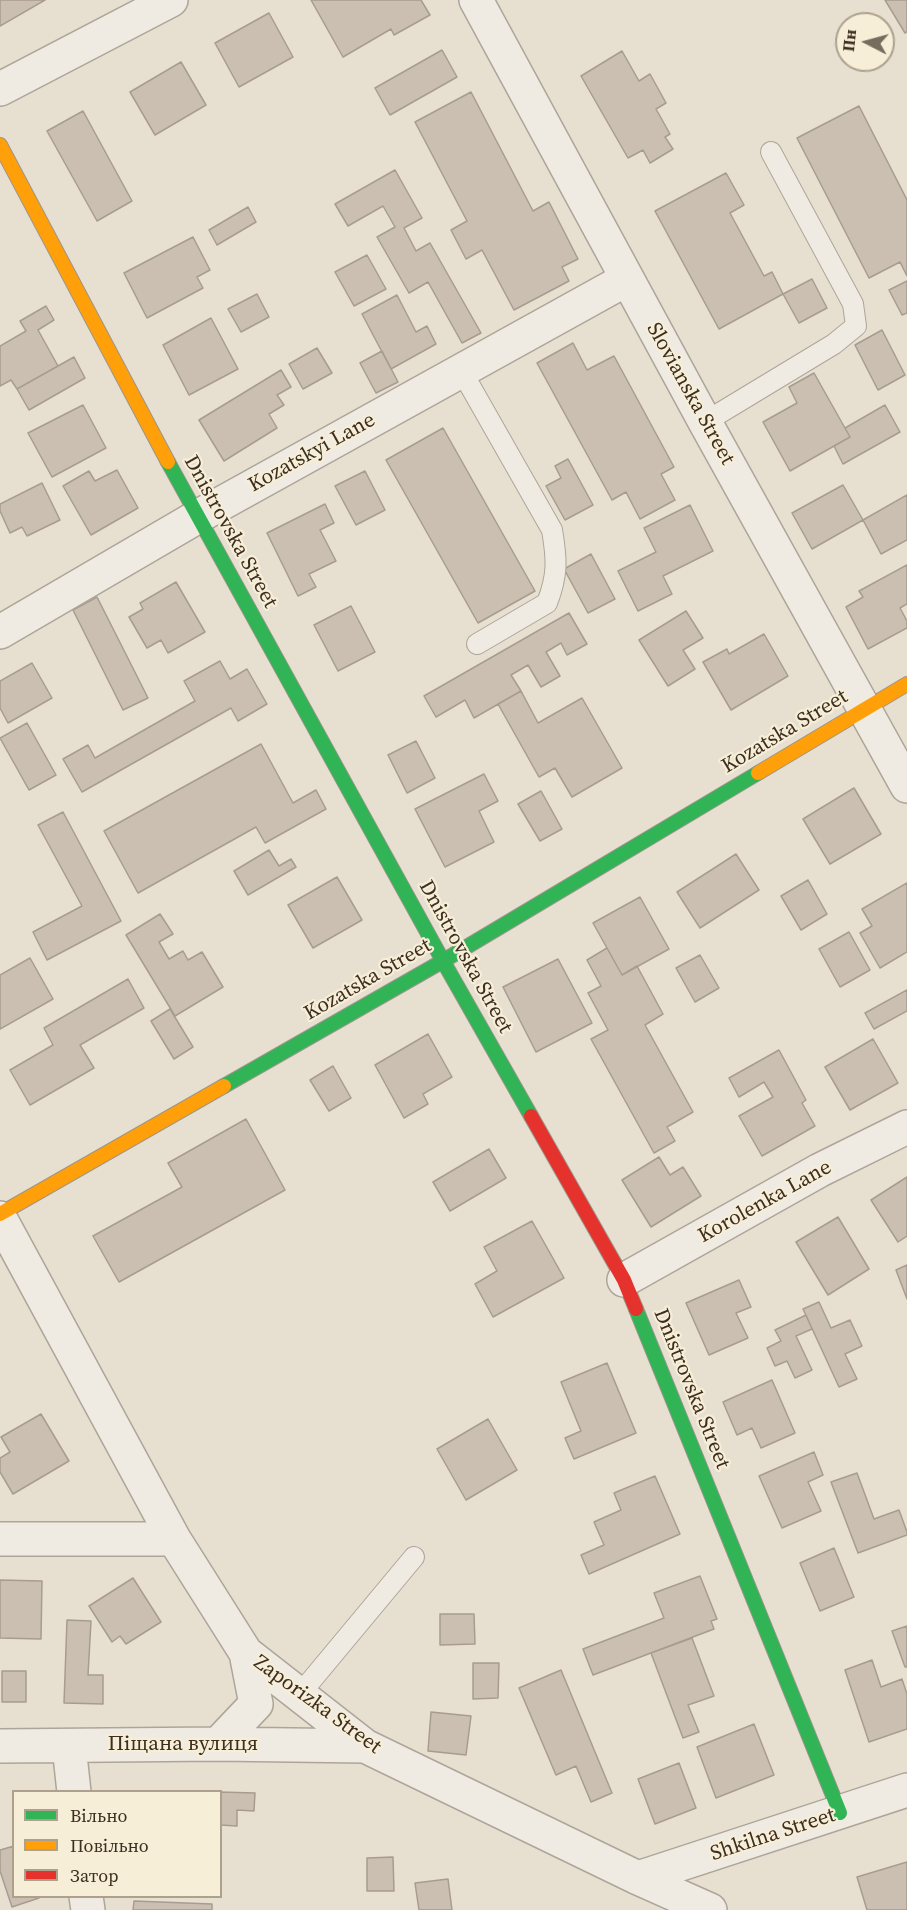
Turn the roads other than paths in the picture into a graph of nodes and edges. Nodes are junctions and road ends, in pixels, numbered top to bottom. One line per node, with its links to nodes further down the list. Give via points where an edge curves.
1 (171, 0): 3 (street)
2 (476, 0): 6 (street, Slovianska Street)
3 (0, 89)
4 (0, 145): 9 (street, Dnistrovska Street)
5 (771, 152): 8 (lane, via 853,304 856,326 834,344)
6 (627, 279): 7 (street, Kozatskyi Lane); 8 (street, Slovianska Street)
7 (461, 370): 9 (street, Kozatskyi Lane); 11 (lane, via 552,530 556,556 556,573 547,603)
8 (705, 422): 13 (street, Slovianska Street)
9 (197, 517): 10 (street, Kozatskyi Lane); 15 (street, Dnistrovska Street)
10 (0, 632)
11 (477, 644)
12 (907, 684): 13 (street, Kozatska Street)
13 (864, 709): 14 (street, Slovianska Street); 15 (street, Kozatska Street)
14 (907, 786)
15 (443, 961): 17 (street, Kozatska Street); 18 (street, Dnistrovska Street)
16 (907, 1127): 18 (street, Korolenka Lane, via 820,1170)
17 (0, 1216): 20 (street, Zaporizka Street)
18 (624, 1280): 30 (street, Dnistrovska Street)
19 (0, 1539): 20 (street)
20 (174, 1539): 22 (street, Zaporizka Street)
21 (414, 1557): 23 (lane)
22 (246, 1653): 23 (street, Zaporizka Street); 24 (street, via 256,1704)
23 (300, 1694): 27 (street, Zaporizka Street)
24 (218, 1744): 26 (street, Піщана вулиця); 27 (street, Піщана вулиця)
25 (0, 1746): 26 (street, Піщана вулиця)
26 (69, 1746): 28 (street)
27 (365, 1746): 31 (street, Zaporizka Street)
28 (74, 1790)
29 (907, 1790): 30 (street, Shkilna Street)
30 (840, 1813): 31 (street, Shkilna Street)
31 (638, 1878): 32 (street, Zaporizka Street)
32 (710, 1910)

